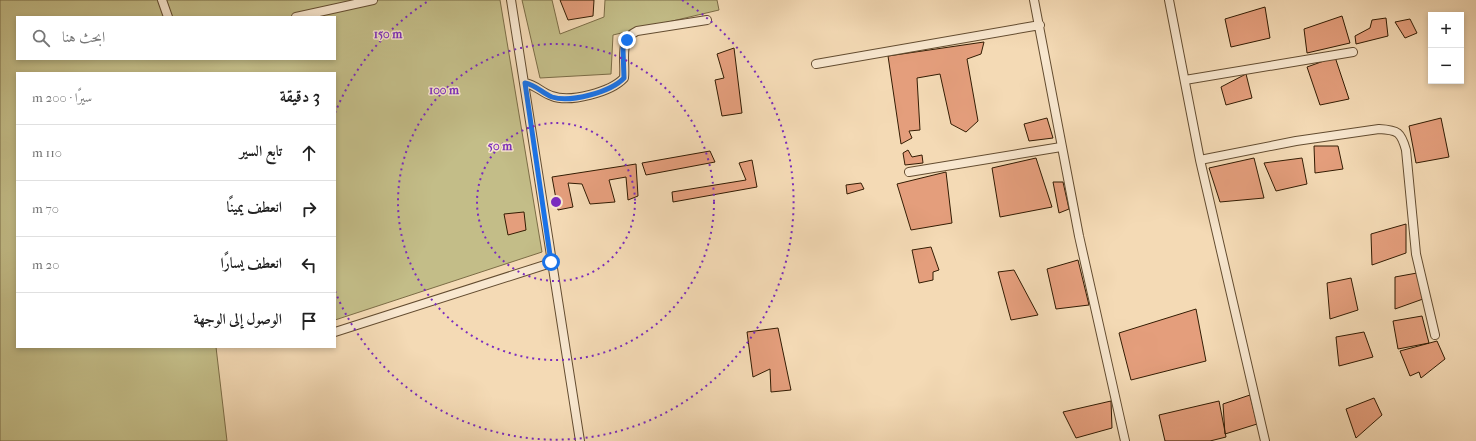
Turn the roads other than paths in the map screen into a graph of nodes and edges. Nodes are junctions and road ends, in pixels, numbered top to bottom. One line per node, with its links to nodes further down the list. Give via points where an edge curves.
1 (162, 0): 6 (street)
2 (373, 0): 7 (street)
3 (511, 0): 13 (street)
4 (1034, 0): 9 (street)
5 (1169, 0): 12 (street)
6 (168, 16)
7 (301, 16)
8 (707, 20): 13 (street, via 631,34 623,49 624,78 608,90 588,96 566,98 552,96 532,84)
9 (1040, 25): 11 (street); 14 (street)
10 (1353, 52): 12 (street)
11 (816, 64)
12 (1185, 80): 15 (street)
13 (525, 83): 17 (street)
14 (1061, 147): 16 (street); 21 (street)
15 (1200, 160): 19 (street, via 1296,141 1379,129 1393,130 1402,137 1406,150 1416,254); 22 (street)
16 (909, 172)
17 (551, 262): 18 (street); 20 (street)
18 (336, 332)
19 (1435, 335)
20 (580, 441)
21 (1125, 441)
22 (1265, 441)

